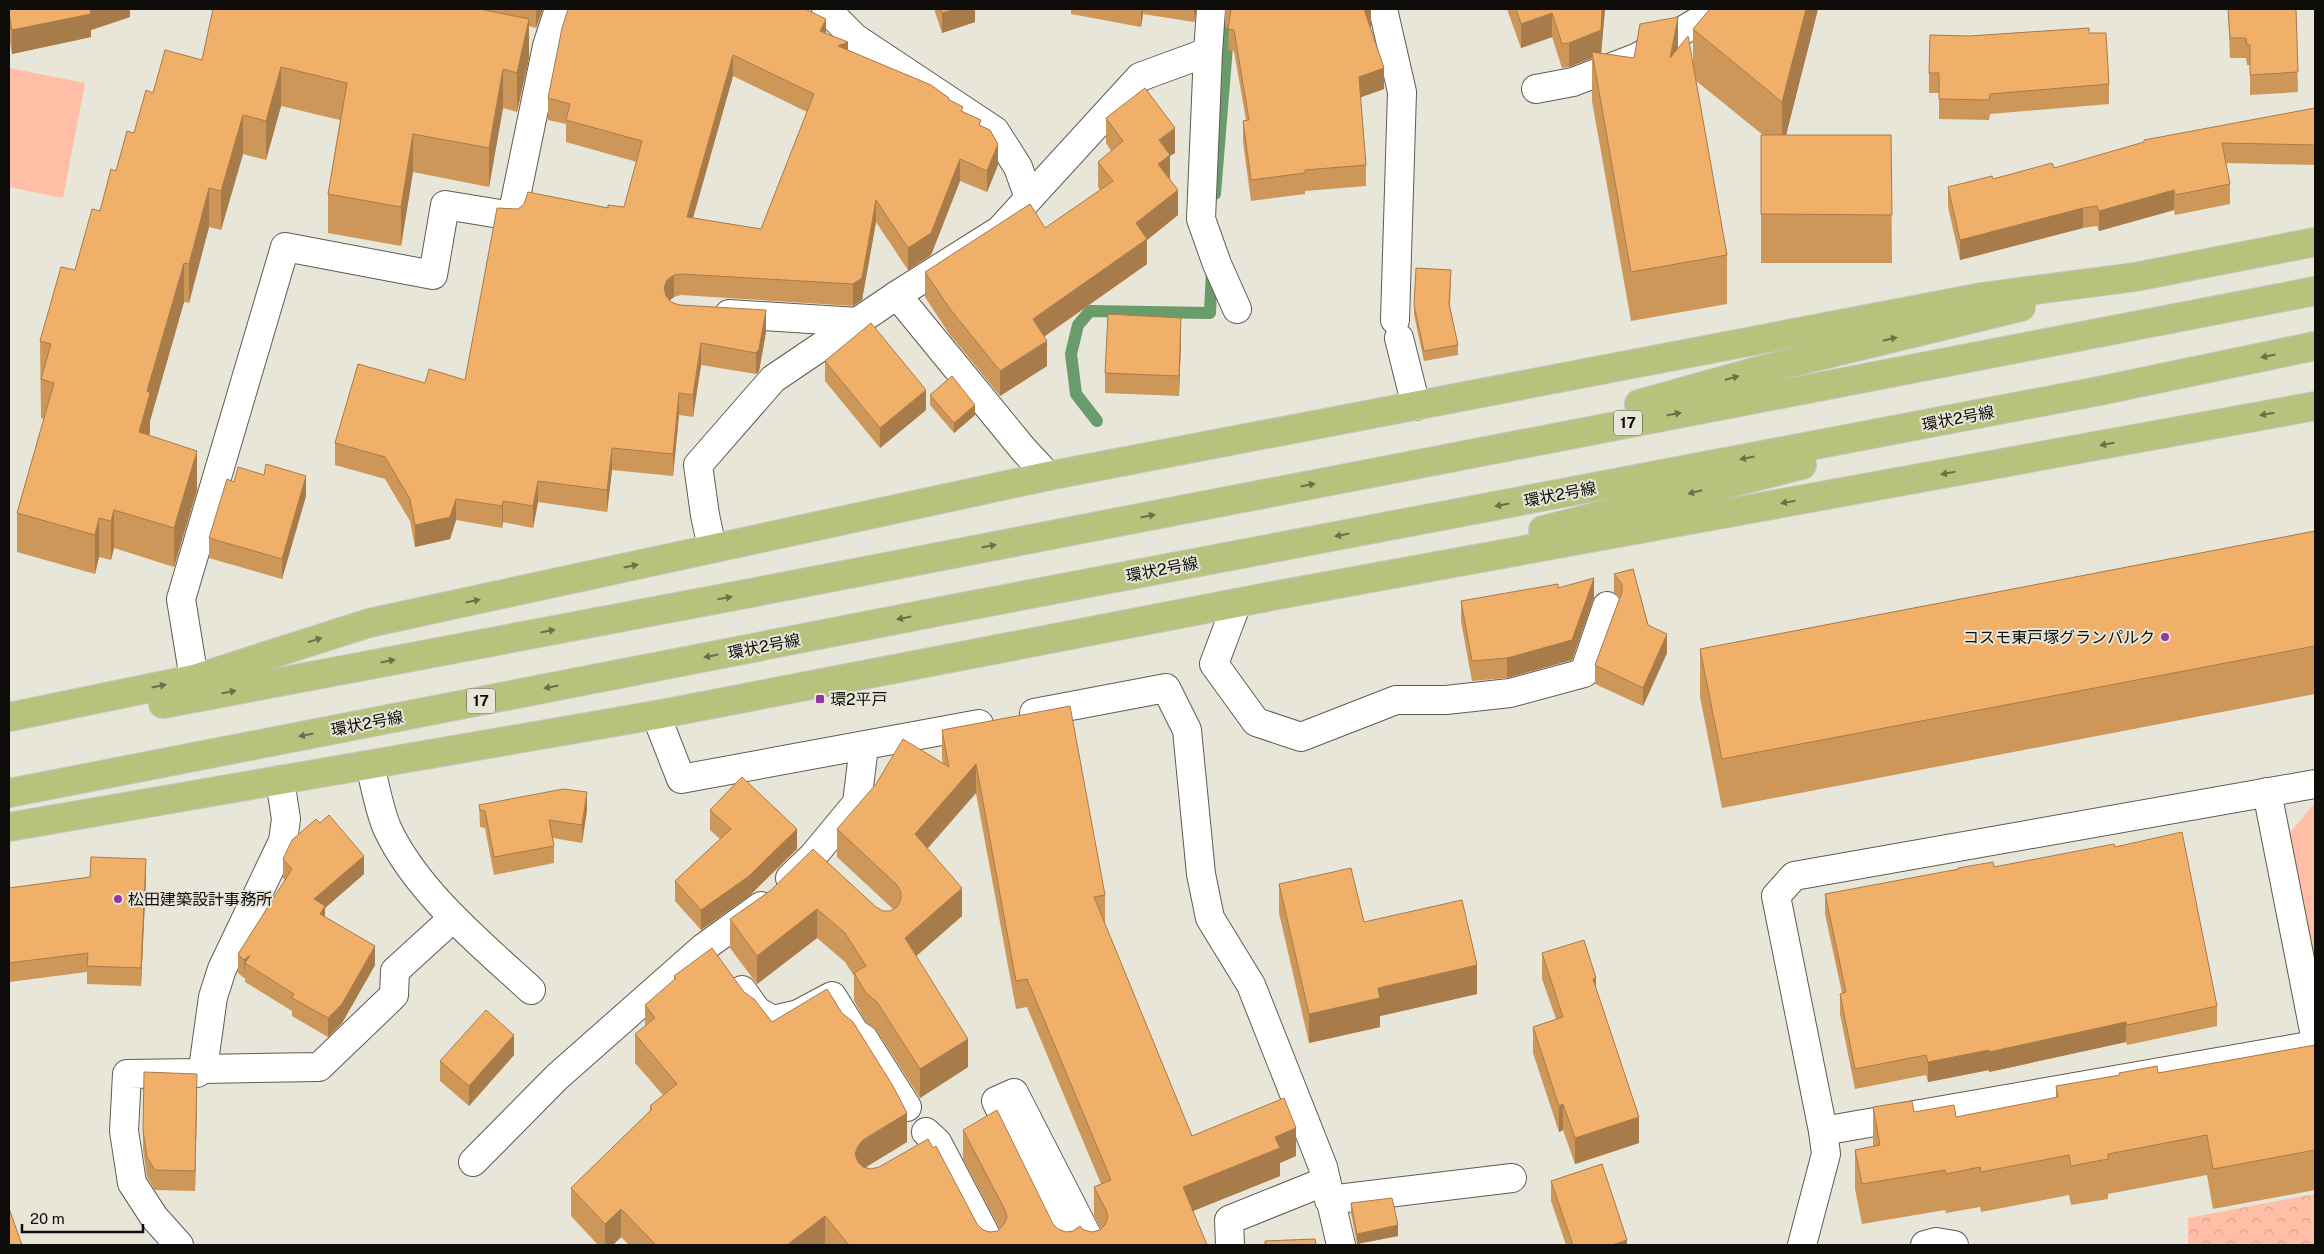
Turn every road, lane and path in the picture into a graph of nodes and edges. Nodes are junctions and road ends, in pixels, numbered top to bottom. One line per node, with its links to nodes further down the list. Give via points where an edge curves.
1 (559, 9): 7 (street)
2 (826, 9): 10 (street, via 855,38 995,131 1018,167)
3 (1211, 9): 8 (street)
4 (1383, 9): 20 (street, via 1402,92 1397,329)
5 (1715, 9): 9 (street, via 1638,57 1573,82)
6 (520, 41): 7 (street)
7 (547, 46): 28 (street, via 512,216 444,205 433,275 285,247 181,599)
8 (1208, 52): 10 (street, via 1140,77); 15 (street, via 1201,219)
9 (1536, 89)
10 (1029, 198): 14 (street, via 1000,230)
11 (2315, 242): 12 (main road)
12 (2135, 277): 20 (main road, via 1982,297); 22 (main road, one-way to 12, via 1761,370)
13 (2315, 291): 22 (main road, 17, one-way to 13)
14 (897, 295): 17 (street); 23 (street)
15 (1236, 309)
16 (700, 313): 17 (street)
17 (858, 322): 24 (street, via 773,379 698,465)
18 (2315, 346): 19 (main road, 環状2号線 / 17, one-way to 19)
19 (2099, 391): 25 (main road, one-way to 25); 37 (main road, 環状2号線 / 17, one-way to 37, via 952,609)
20 (1416, 406): 23 (main road)
21 (2315, 406): 25 (main road, one-way to 25)
22 (1450, 458): 31 (main road, 17, one-way to 22)
23 (1048, 476): 24 (main road)
24 (712, 548): 28 (main road, one-way to 24, via 369,623)
25 (1283, 594): 26 (main road)
26 (1237, 603): 27 (street, via 1214,664 1256,722 1301,737 1396,700 1446,700 1510,693 1584,674); 29 (main road)
27 (1608, 606)
28 (194, 679): 30 (main road, one-way to 28)
29 (656, 715): 32 (street, via 681,779); 33 (main road)
30 (9, 717)
31 (9, 732)
32 (864, 746): 40 (street, via 857,803 821,863); 50 (street, via 1166,688 1187,730 1201,874 1210,918 1251,985 1323,1167)
33 (370, 765): 34 (main road); 39 (street, via 387,827 410,867)
34 (280, 780): 38 (main road); 44 (street, via 286,818 283,841 219,978 213,997)
35 (2315, 784): 36 (street)
36 (2267, 792): 42 (street); 46 (street, via 1794,876 1776,896)
37 (9, 793)
38 (9, 827)
39 (453, 918): 41 (street); 44 (street, via 395,971 394,995 319,1067)
40 (708, 944): 45 (street, via 758,1011 773,1020 798,1014 832,996); 48 (street, via 593,1034)
41 (531, 990)
42 (2315, 1036)
43 (2315, 1045): 46 (street)
44 (203, 1069): 52 (street, via 197,1073 127,1074 124,1131 132,1183)
45 (907, 1107)
46 (1823, 1131): 57 (street, via 1826,1154)
47 (912, 1157): 51 (street, via 931,1137)
48 (473, 1162)
49 (1512, 1178): 50 (street)
50 (1328, 1190): 55 (street, via 1229,1220); 56 (street)
51 (980, 1241)
52 (179, 1245)
53 (1066, 1245): 54 (street, via 996,1101 1014,1093)
54 (1092, 1245)
55 (1230, 1245)
56 (1341, 1245)
57 (1802, 1245)
58 (1925, 1245): 59 (street, via 1936,1242)
59 (1954, 1245)

